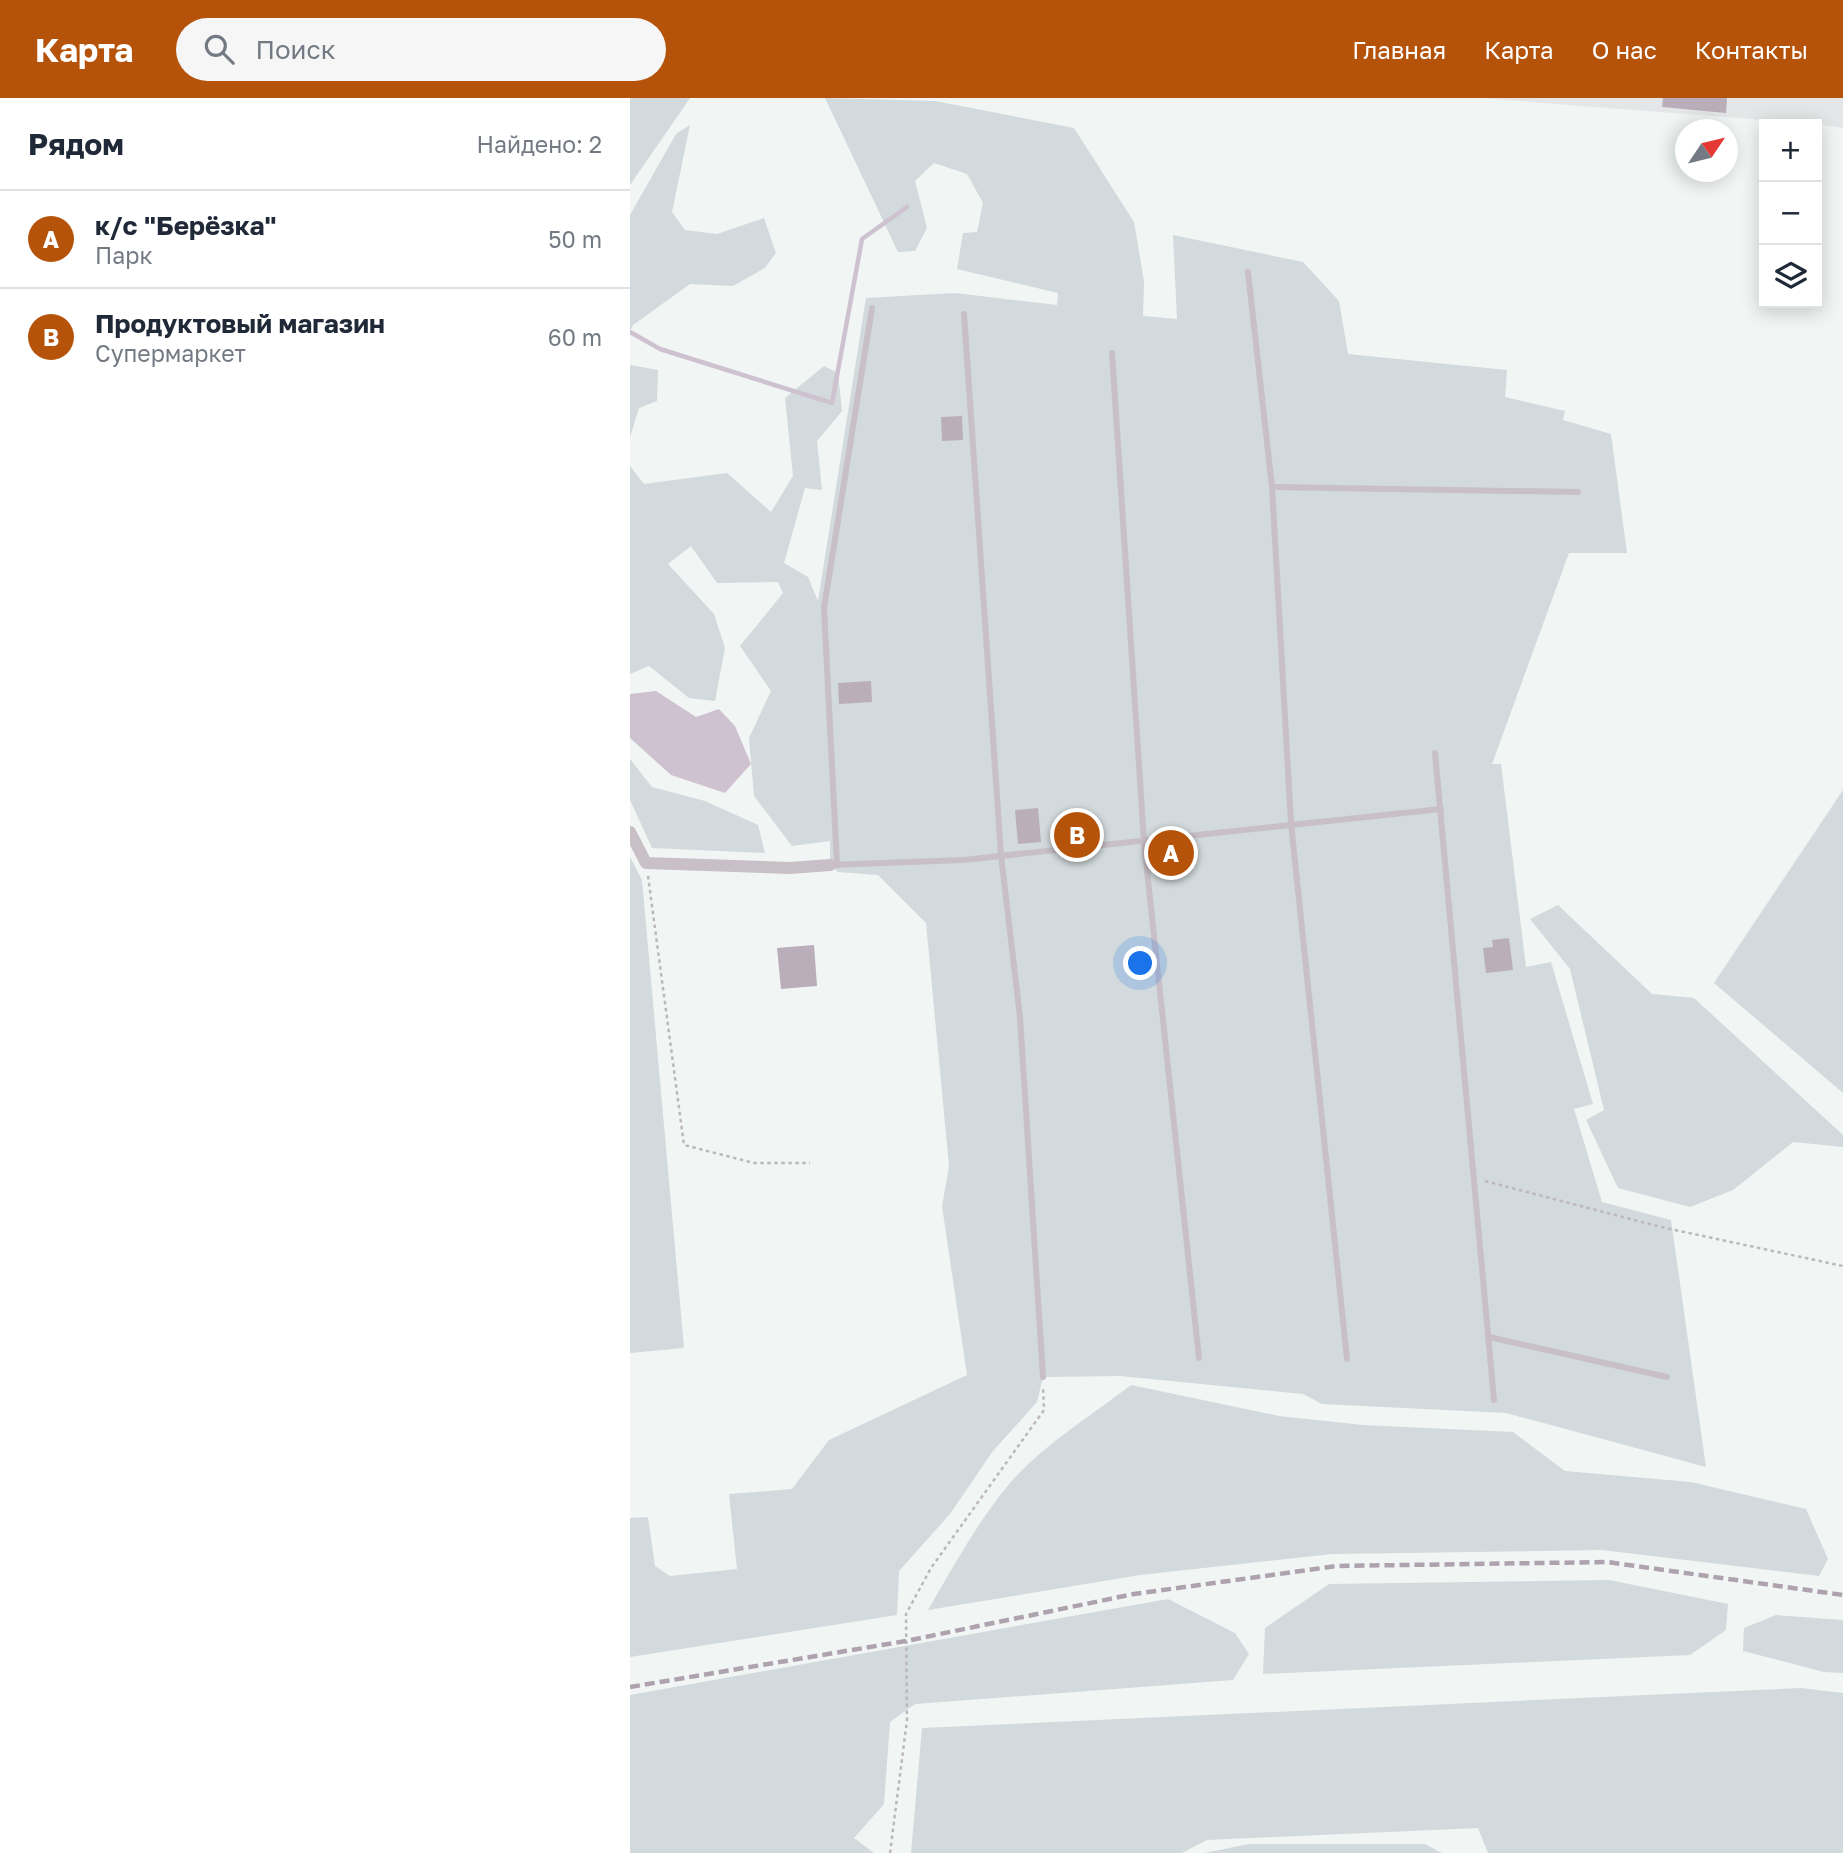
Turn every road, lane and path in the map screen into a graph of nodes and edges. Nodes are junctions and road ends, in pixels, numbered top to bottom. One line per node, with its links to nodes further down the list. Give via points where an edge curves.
1 (1248, 272): 5 (lane)
2 (872, 308): 14 (lane, via 824,608)
3 (964, 314): 12 (lane)
4 (1112, 353): 11 (lane)
5 (1272, 487): 6 (lane); 9 (lane)
6 (1578, 492)
7 (1436, 753): 8 (lane)
8 (1441, 808): 9 (lane); 16 (lane)
9 (1291, 823): 11 (lane); 20 (lane)
10 (630, 832): 13 (street)
11 (1144, 842): 12 (lane); 19 (lane)
12 (1001, 855): 14 (lane); 21 (lane, via 1020,1017)
13 (646, 863): 14 (street); 15 (path, via 684,1145 754,1163)
14 (834, 865)
15 (810, 1163)
16 (1475, 1179): 17 (path, via 1661,1227); 18 (lane)
17 (1843, 1266)
18 (1489, 1337): 22 (lane); 23 (lane)
19 (1199, 1359)
20 (1347, 1359)
21 (1043, 1377): 24 (path, via 1044,1410 931,1568 906,1614 906,1720)
22 (1667, 1377)
23 (1494, 1400)
24 (890, 1853)

